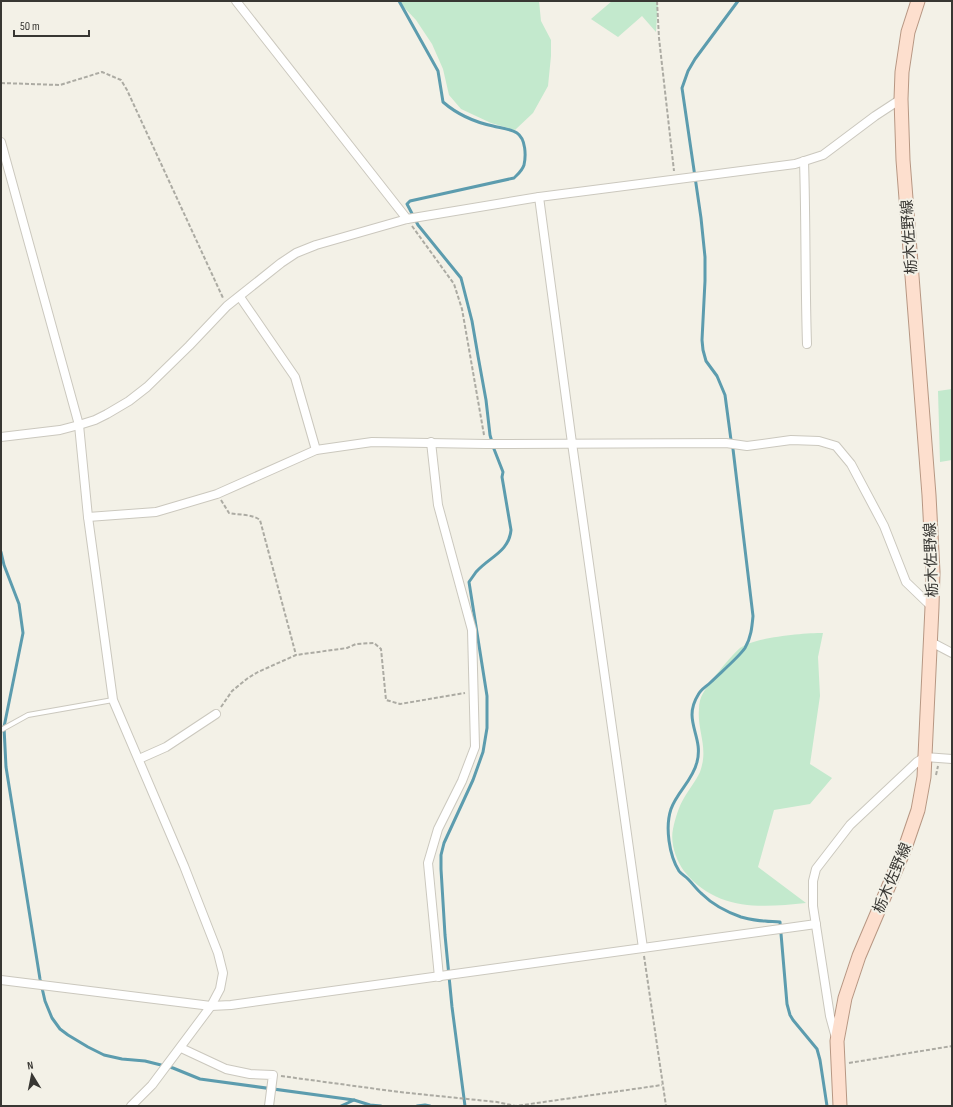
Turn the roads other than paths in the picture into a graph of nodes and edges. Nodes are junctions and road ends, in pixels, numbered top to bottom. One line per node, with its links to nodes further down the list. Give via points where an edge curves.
1 (236, 1): 7 (street)
2 (918, 1): 3 (main road, 栃木佐野線, via 908,32 902,72)
3 (902, 99): 5 (street, via 823,155); 16 (main road, 栃木佐野線, via 903,160 929,495)
4 (1, 142): 10 (street)
5 (804, 161): 6 (street); 9 (street)
6 (539, 197): 7 (street); 13 (street)
7 (407, 219): 8 (street, via 296,253)
8 (240, 297): 10 (street, via 227,306 147,387 107,414); 14 (street, via 295,377)
9 (807, 344)
10 (79, 425): 11 (street, via 60,430); 15 (street)
11 (1, 437)
12 (431, 442): 13 (street); 14 (street, via 372,442); 27 (street, via 438,506 472,630 475,747 438,829 428,863)
13 (572, 443): 16 (street, via 726,443 747,446 791,440 819,441 836,446 851,464 884,526 906,582); 26 (street)
14 (316, 450): 15 (street, via 217,494 156,512)
15 (88, 517): 19 (street)
16 (932, 607): 17 (main road, 栃木佐野線)
17 (931, 642): 18 (street); 22 (main road, 栃木佐野線)
18 (952, 653)
19 (113, 700): 21 (lane, via 28,715); 23 (street)
20 (216, 714): 23 (street, via 166,747)
21 (1, 730)
22 (925, 757): 24 (street); 25 (street, via 850,825 816,869 812,906); 30 (main road, 栃木佐野線, via 916,817 859,956 843,1005)
23 (139, 759): 29 (street, via 184,866 224,973 220,989)
24 (952, 759)
25 (816, 924): 26 (street); 30 (street)
26 (643, 948): 27 (street)
27 (439, 977): 29 (street)
28 (1, 980): 29 (street)
29 (211, 1006): 31 (street)
30 (836, 1041): 34 (main road, 栃木佐野線, via 843,1062)
31 (181, 1048): 32 (street, via 152,1085); 33 (street, via 226,1069 272,1077)
32 (130, 1106)
33 (270, 1106)
34 (840, 1106)

